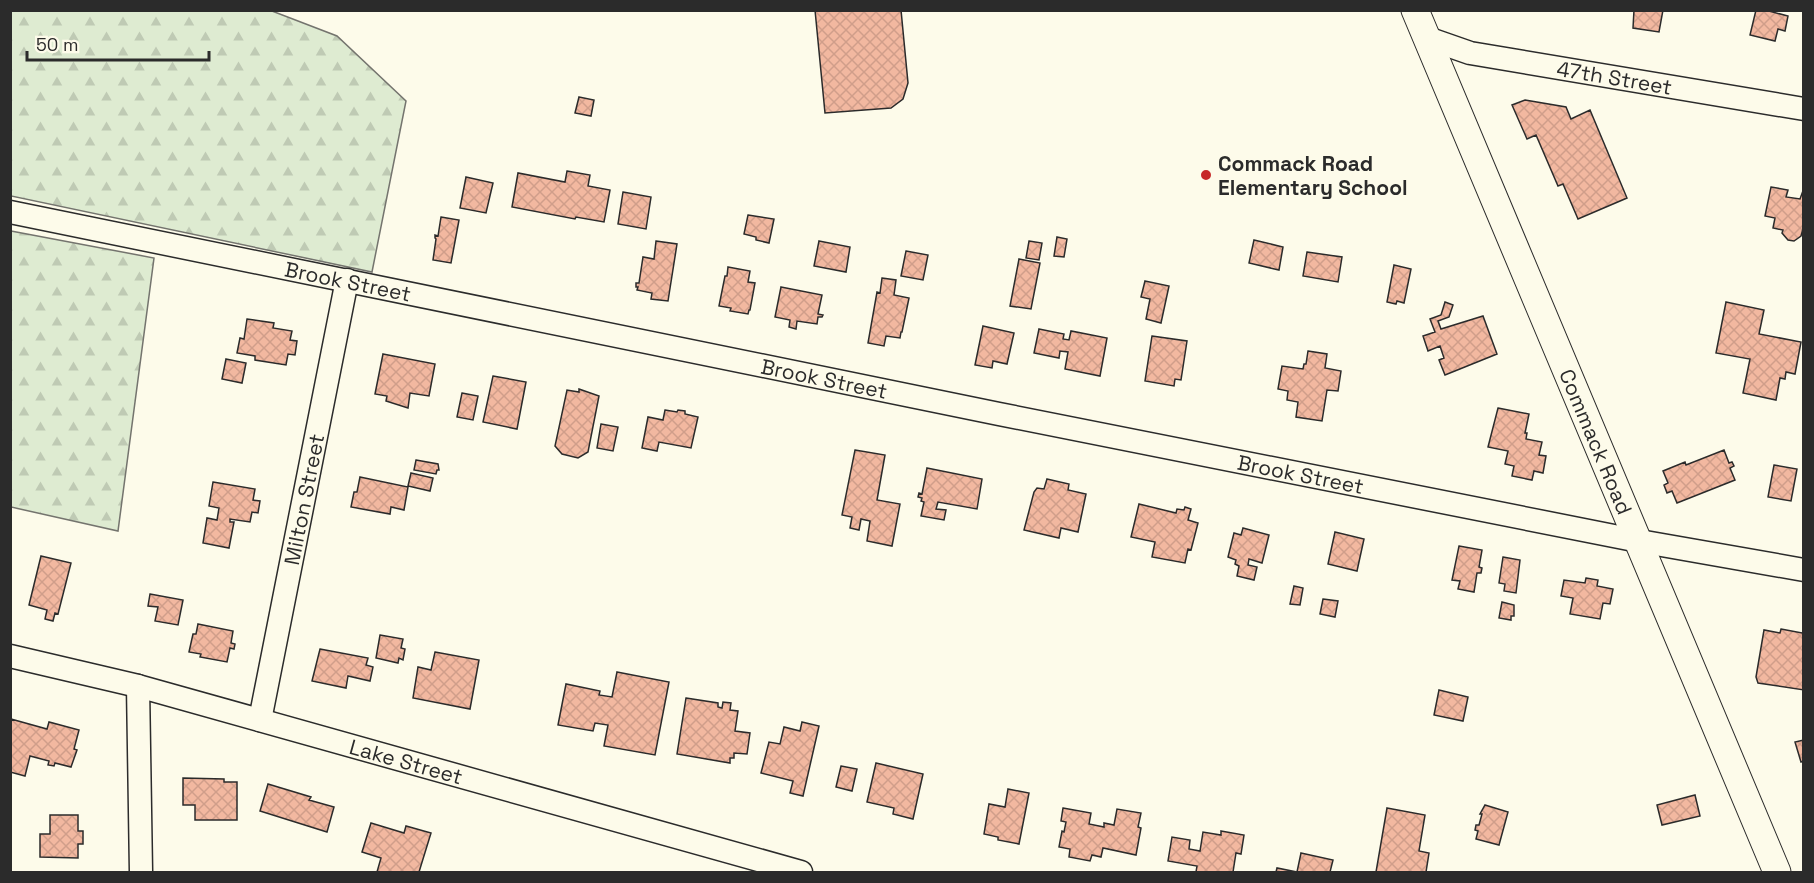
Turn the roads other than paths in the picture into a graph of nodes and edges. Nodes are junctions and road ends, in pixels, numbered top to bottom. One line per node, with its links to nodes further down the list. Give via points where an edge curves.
1 (1415, 10): 2 (street, Commack Road)
2 (1427, 38): 3 (street, 47th Street, via 1470,52); 6 (street, Commack Road)
3 (1803, 109)
4 (10, 212): 5 (street, Brook Street)
5 (347, 280): 6 (street, Brook Street); 10 (street, Milton Street)
6 (1639, 541): 7 (street, Brook Street); 13 (street, Commack Road)
7 (1803, 570)
8 (10, 656): 9 (street, Lake Street)
9 (138, 686): 10 (street, Lake Street); 11 (street)
10 (260, 720): 12 (street, Lake Street)
11 (141, 873)
12 (801, 873)
13 (1777, 873)

